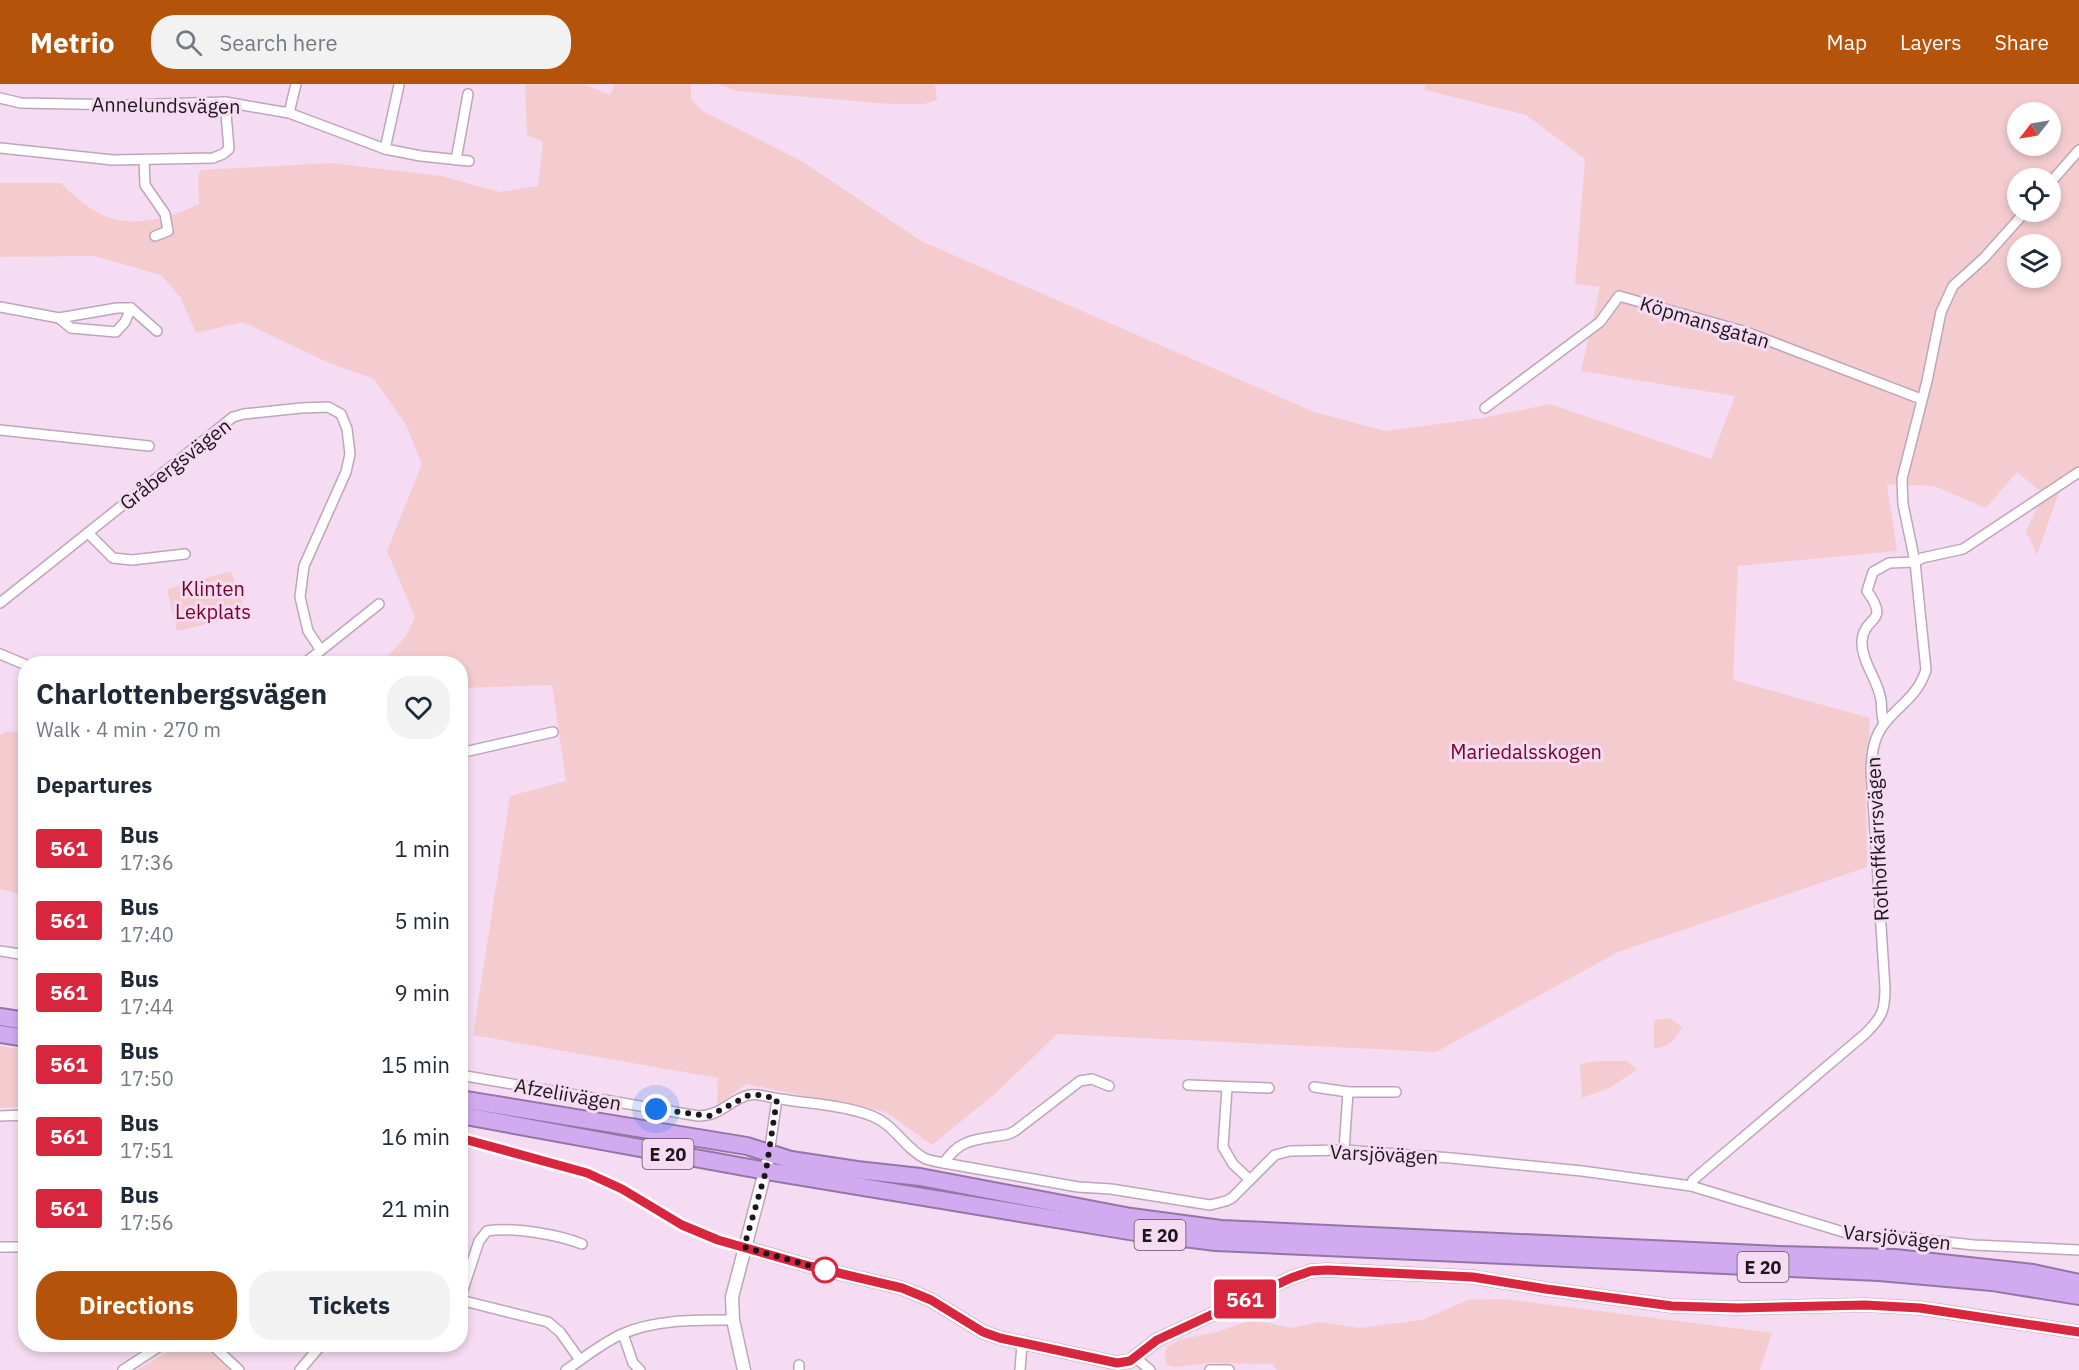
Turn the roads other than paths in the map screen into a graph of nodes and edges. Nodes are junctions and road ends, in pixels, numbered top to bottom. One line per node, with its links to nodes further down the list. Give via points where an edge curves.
1 (296, 84): 6 (street)
2 (399, 85): 8 (street)
3 (468, 94): 11 (street)
4 (0, 98): 5 (street, Annelundsvägen, via 21,103 125,105)
5 (225, 102): 6 (street, Annelundsvägen); 10 (street, via 229,149 223,154 213,158)
6 (289, 113): 8 (street, Annelundsvägen)
7 (0, 148): 10 (street)
8 (385, 149): 11 (street, Annelundsvägen)
9 (2079, 150): 13 (street)
10 (144, 160): 15 (street, via 145,185 165,214 168,231)
11 (456, 160): 12 (street, Annelundsvägen)
12 (469, 161)
13 (2061, 170)
14 (2016, 222): 20 (street, Rothoffkärrsvägen, via 1953,286 1941,312)
15 (155, 236)
16 (0, 307): 18 (street)
17 (131, 308): 18 (street); 18 (street, via 116,332 71,328); 19 (street)
18 (60, 318)
19 (156, 331)
20 (1921, 399): 21 (street, Köpmansgatan, via 1746,332 1618,296 1600,322); 27 (street, Rothoffkärrsvägen, via 1902,479)
21 (1485, 408)
22 (0, 430): 23 (street)
23 (150, 446)
24 (2079, 472): 27 (street, via 1971,545)
25 (87, 533): 26 (street, via 113,558 132,560); 28 (street, Gråbergsvägen); 30 (street, Gråbergsvägen, via 233,417 328,407 341,414 350,454 346,472 304,566 300,597 308,631)
26 (185, 554)
27 (1915, 562): 34 (street, Rothoffkärrsvägen, via 1926,670 1917,690); 34 (street, via 1889,563 1873,572 1867,591 1877,606 1877,615 1865,631 1863,650 1881,699)
28 (0, 603)
29 (379, 604): 30 (street)
30 (320, 650): 32 (street)
31 (0, 654): 33 (street)
32 (313, 656)
33 (18, 662)
34 (1884, 723): 62 (street, Rothoffkärrsvägen, via 1873,747 1871,768 1885,989 1883,1011 1865,1034 1693,1180)
35 (553, 732): 36 (street)
36 (468, 751)
37 (0, 951): 38 (street)
38 (18, 954)
39 (0, 1017): 40 (highway)
40 (18, 1020)
41 (0, 1034): 42 (highway)
42 (18, 1037)
43 (468, 1076): 51 (street, Afzeliivägen, via 698,1116 719,1112 749,1095)
44 (1188, 1085): 47 (street)
45 (1109, 1086): 59 (street, via 1092,1079 1080,1081 1015,1131 964,1143)
46 (1314, 1087): 49 (street)
47 (1227, 1088): 48 (street); 61 (street, via 1223,1147 1233,1164)
48 (1269, 1088)
49 (1348, 1092): 50 (street); 57 (street)
50 (1396, 1092)
51 (777, 1099): 58 (street); 59 (street, Varsjövägen, via 869,1115 893,1128 926,1159)
52 (468, 1100): 58 (highway, E 20, via 736,1144)
53 (18, 1115): 54 (street)
54 (0, 1116)
55 (468, 1116): 60 (highway, E 20)
56 (468, 1140): 67 (street, via 587,1173 682,1225)
57 (1344, 1150): 61 (street, Varsjövägen, via 1282,1152); 62 (street, Varsjövägen, via 1582,1171)
58 (769, 1154): 60 (street); 65 (highway, E 20, via 1185,1225)
59 (944, 1163): 61 (street, Varsjövägen, via 1210,1205 1226,1201)
60 (766, 1171): 65 (highway, E 20, via 1193,1239); 67 (street)
61 (1250, 1180)
62 (1691, 1186): 68 (street, Varsjövägen, via 1850,1234)
63 (582, 1244): 69 (street, via 556,1236 487,1231 479,1241)
64 (0, 1246): 66 (street)
65 (1444, 1246): 70 (highway, E 20, via 1895,1258 2033,1273); 71 (highway, E 20, via 1879,1272 1992,1282)
66 (18, 1247)
67 (744, 1247): 73 (street, via 732,1297); 76 (street, via 902,1288 931,1300 983,1332)
68 (2079, 1250)
69 (468, 1275)
70 (2079, 1283)
71 (2079, 1296)
72 (468, 1301): 81 (street, via 548,1322)
73 (733, 1320): 75 (street, via 676,1322); 87 (street)
74 (2079, 1332): 80 (street, via 1920,1308 1672,1306 1456,1275 1311,1271 1157,1340)
75 (622, 1334): 81 (street); 86 (street, via 633,1363)
76 (1022, 1344): 80 (street, via 1117,1363); 88 (street)
77 (151, 1352): 82 (street)
78 (220, 1352): 83 (street)
79 (315, 1352): 84 (street)
80 (1136, 1358): 89 (street)
81 (580, 1360): 85 (street)
82 (123, 1370)
83 (239, 1370)
84 (300, 1370)
85 (566, 1370)
86 (640, 1370)
87 (744, 1370)
88 (1020, 1370)
89 (1150, 1370)
90 (1210, 1370): 91 (street)
91 (1229, 1370)

